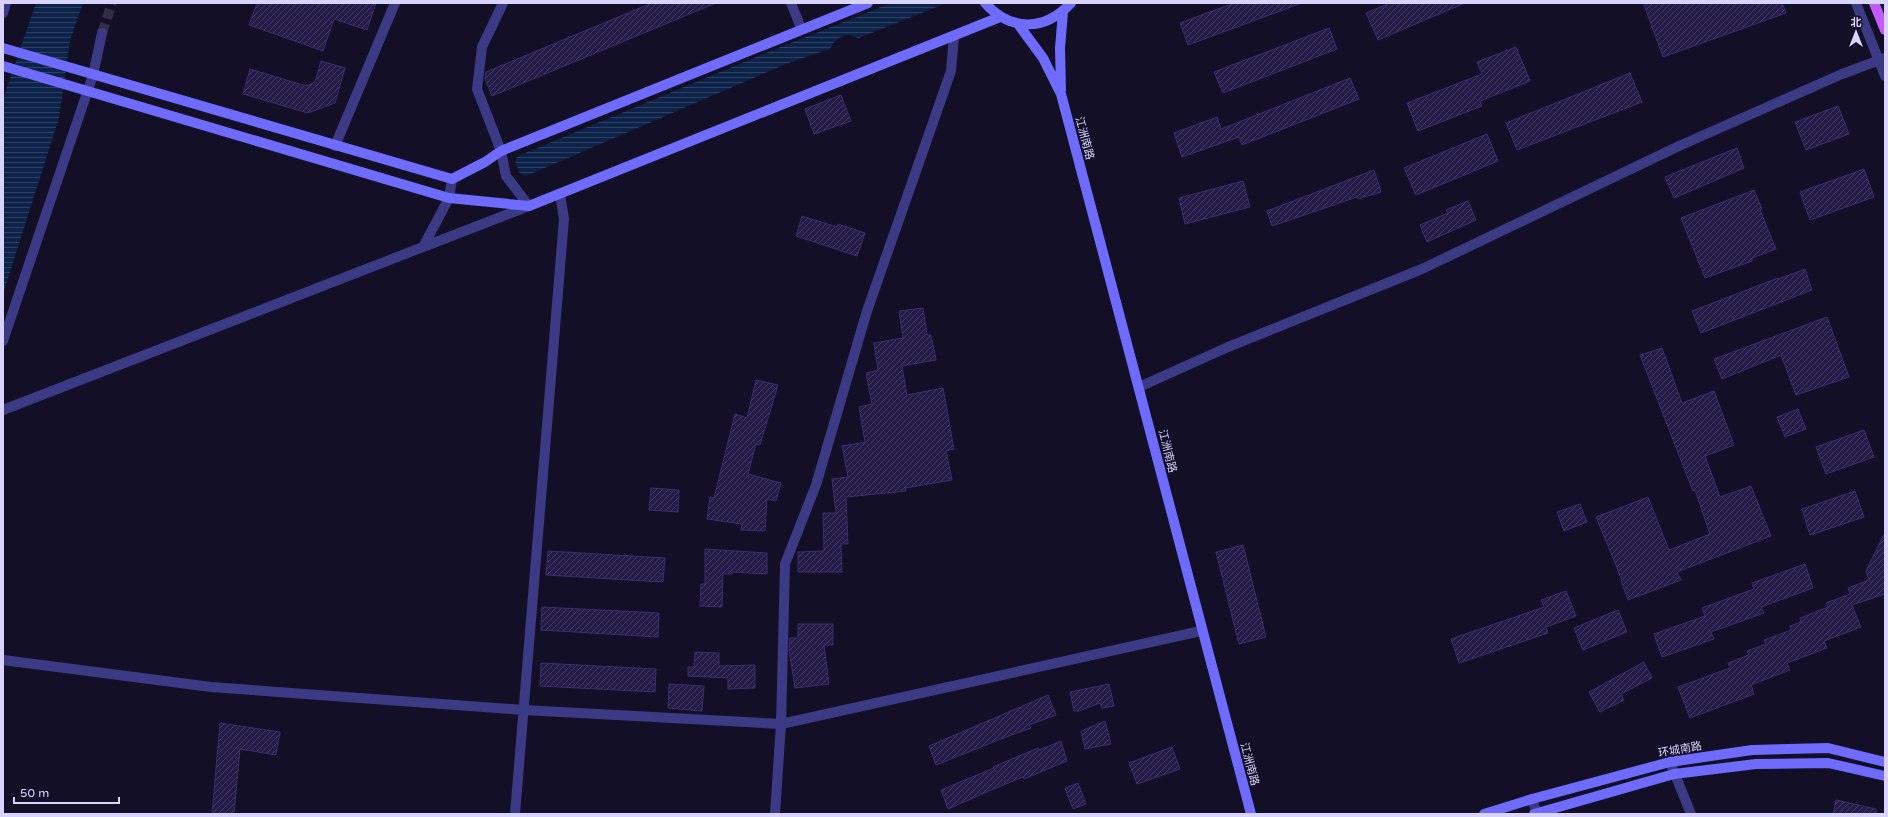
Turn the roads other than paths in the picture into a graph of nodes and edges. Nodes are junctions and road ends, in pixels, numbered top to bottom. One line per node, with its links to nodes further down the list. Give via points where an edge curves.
1 (6, 3): 11 (street)
2 (395, 3): 25 (street)
3 (503, 3): 26 (street, via 482,47 477,90)
4 (791, 3): 14 (street)
5 (868, 3): 14 (main road)
6 (985, 3): 12 (main road)
7 (1071, 3): 10 (main road)
8 (1856, 3): 19 (street)
9 (1874, 3): 15 (main road)
10 (1063, 12): 13 (main road, via 1042,23); 24 (main road, via 1060,48)
11 (3, 13)
12 (1000, 17): 13 (main road); 17 (main road)
13 (1018, 24): 24 (main road, via 1043,58)
14 (801, 28): 26 (main road)
15 (1885, 30)
16 (102, 33): 21 (street)
17 (954, 36): 28 (main road); 38 (street, via 951,71 866,311 816,485 785,564)
18 (3, 48): 21 (main road)
19 (1882, 59): 22 (street); 33 (street, via 1679,146 1422,269 1228,347)
20 (3, 66): 23 (main road)
21 (93, 75): 23 (street); 25 (main road)
22 (1885, 76)
23 (88, 90): 29 (main road); 32 (street)
24 (1061, 94): 33 (main road, 江洲南路)
25 (335, 146): 27 (main road)
26 (501, 151): 27 (main road); 30 (street, via 506,176)
27 (452, 179): 29 (street)
28 (560, 194): 30 (main road); 37 (street, via 564,219)
29 (449, 198): 30 (main road); 31 (street)
30 (529, 206): 31 (street)
31 (423, 247): 34 (street)
32 (3, 341)
33 (1139, 387): 35 (main road, 江洲南路)
34 (3, 410)
35 (1201, 631): 38 (street); 46 (main road, 江洲南路)
36 (3, 660): 37 (street, via 211,687)
37 (524, 710): 38 (street); 44 (street)
38 (781, 724): 45 (street)
39 (1670, 762): 40 (main road, 环城南路, via 1752,750 1828,748); 41 (street); 43 (main road, 环城南路)
40 (1885, 762)
41 (1674, 774): 42 (main road, via 1756,764 1828,763); 48 (main road); 49 (street)
42 (1885, 776)
43 (1532, 799): 47 (main road, 环城南路); 48 (street)
44 (515, 814)
45 (776, 814)
46 (1251, 814)
47 (1484, 814)
48 (1536, 814)
49 (1691, 814)

